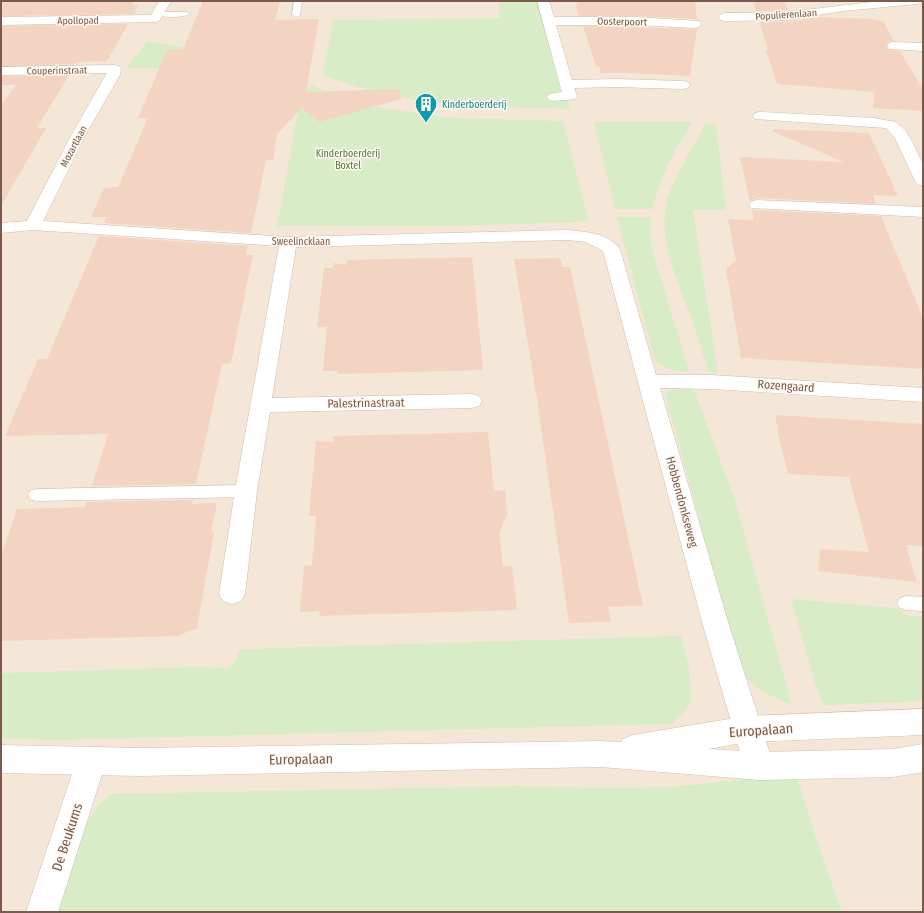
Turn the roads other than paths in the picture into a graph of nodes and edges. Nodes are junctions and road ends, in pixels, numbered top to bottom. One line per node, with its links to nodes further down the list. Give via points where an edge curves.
1 (165, 1): 7 (street)
2 (298, 1): 6 (lane)
3 (543, 1): 10 (street)
4 (918, 1): 8 (street, Populierenlaan, via 788,16)
5 (186, 14): 7 (lane)
6 (296, 15)
7 (157, 16): 9 (street, Apollopad)
8 (726, 17)
9 (1, 21)
10 (548, 21): 11 (street, Oosterpoort); 16 (street)
11 (695, 24)
12 (893, 46): 13 (street)
13 (923, 47)
14 (114, 69): 15 (street, Couperinstraat); 25 (street, Mozartlaan)
15 (1, 71)
16 (566, 84): 17 (street); 18 (street, via 570,96)
17 (683, 85)
18 (554, 98)
19 (760, 116): 20 (street, via 885,123 894,127)
20 (907, 148): 21 (street); 22 (street)
21 (923, 149)
22 (923, 181)
23 (757, 205): 24 (street)
24 (923, 212)
25 (33, 225): 26 (street, Sweelincklaan); 28 (street, Sweelincklaan)
26 (1, 228)
27 (601, 240): 28 (street, Sweelincklaan, via 568,235); 29 (street, Hobbendonkseweg, via 611,249)
28 (288, 242): 32 (street)
29 (649, 381): 30 (street, Rozengaard, via 711,382); 39 (street, Hobbendonkseweg)
30 (923, 395)
31 (472, 401): 32 (street, Palestrinastraat)
32 (261, 405): 33 (street)
33 (246, 491): 34 (lane); 35 (street)
34 (36, 496)
35 (232, 594)
36 (906, 603): 37 (lane)
37 (923, 604)
38 (923, 722): 39 (street, Europalaan)
39 (747, 729): 40 (street, Europalaan); 44 (street, Hobbendonkseweg)
40 (601, 754): 43 (street, Europalaan); 44 (street, Europalaan)
41 (923, 758): 44 (street, Europalaan, via 893,763)
42 (1, 759): 43 (street, Europalaan)
43 (91, 762): 45 (street, De Beukums)
44 (759, 766)
45 (42, 912)

